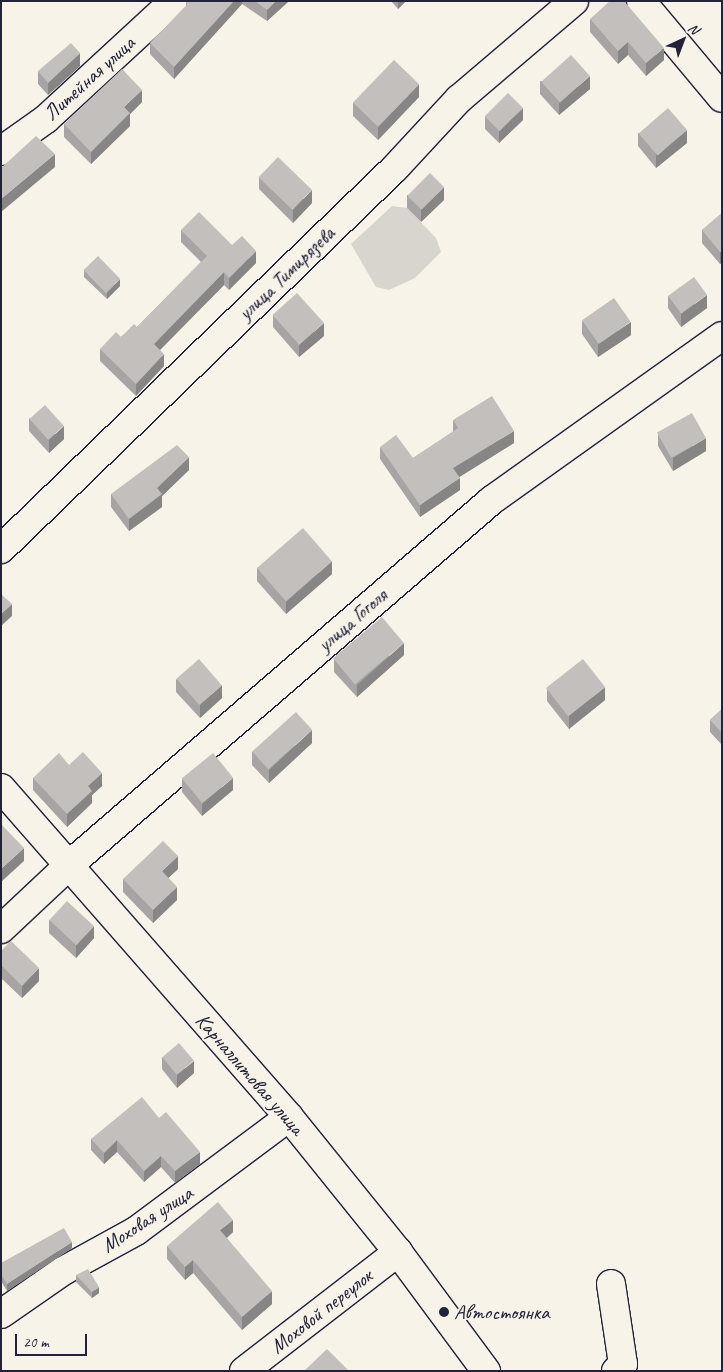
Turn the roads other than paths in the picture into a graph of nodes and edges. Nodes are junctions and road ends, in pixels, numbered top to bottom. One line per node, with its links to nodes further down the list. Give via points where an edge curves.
1 (174, 1): 5 (street, Литейная улица, via 46,119)
2 (574, 1): 7 (street, улица Тимирязева, via 459,99 395,168)
3 (642, 1): 4 (street)
4 (722, 98)
5 (1, 151)
6 (722, 336): 9 (street, улица Гоголя, via 492,500)
7 (1, 549)
8 (1, 788): 9 (street, Карналлитовая улица)
9 (68, 866): 10 (street, улица Гоголя); 11 (street, Карналлитовая улица)
10 (1, 929)
11 (289, 1117): 12 (street, Карналлитовая улица); 14 (street, Моховая улица, via 136,1231 63,1271)
12 (398, 1252): 15 (street, Моховой переулок); 16 (street, Карналлитовая улица)
13 (611, 1284): 17 (street, via 623,1364)
14 (1, 1314)
15 (244, 1371)
16 (486, 1371)
17 (616, 1371)

